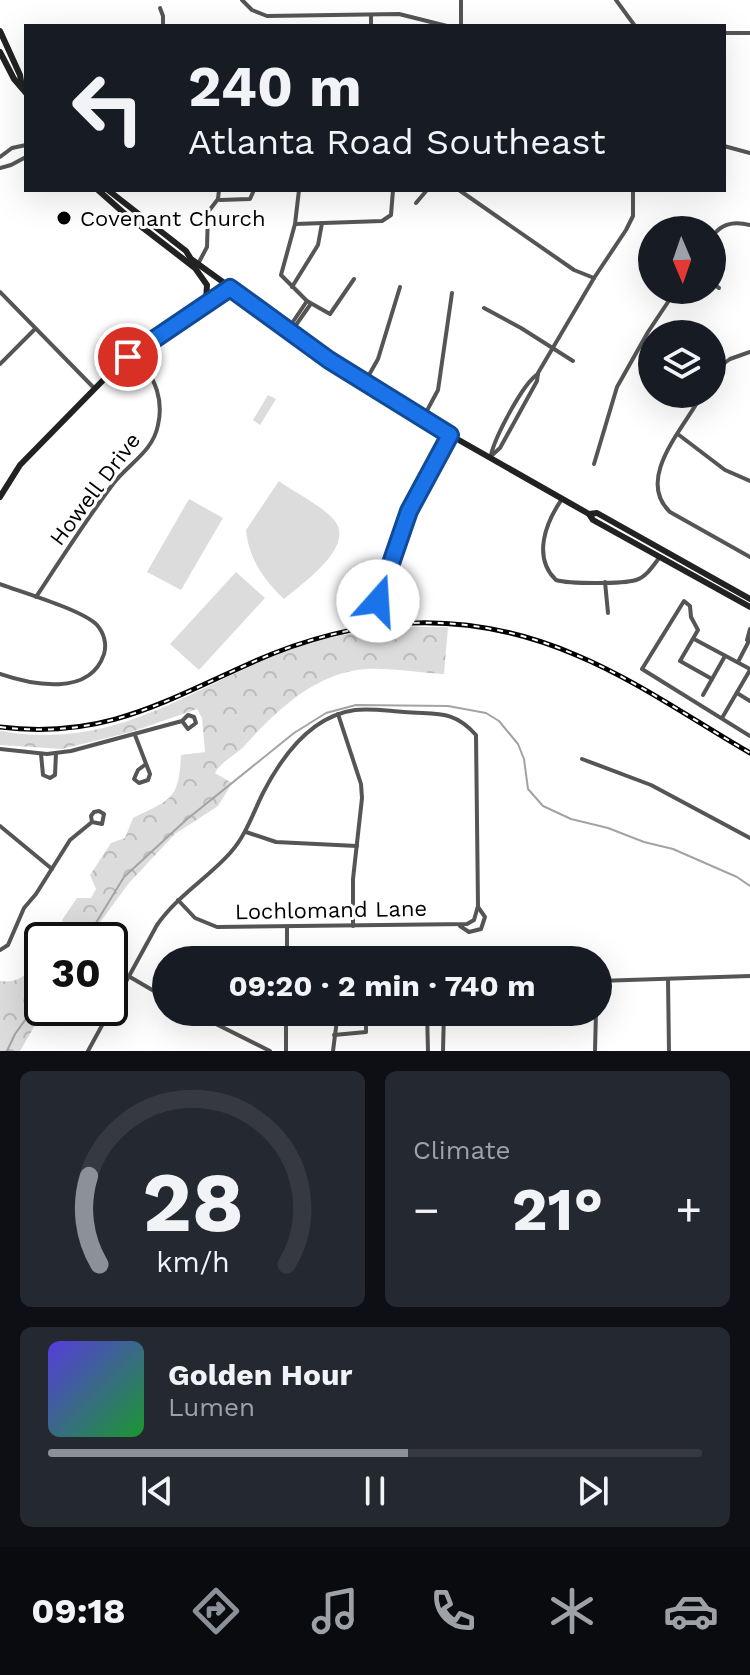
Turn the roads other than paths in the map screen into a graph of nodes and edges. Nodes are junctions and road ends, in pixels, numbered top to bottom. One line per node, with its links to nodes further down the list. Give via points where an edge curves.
1 (242, 0): 7 (street, via 267,16)
2 (461, 0): 11 (street)
3 (616, 0): 5 (street)
4 (627, 0): 5 (street)
5 (622, 5): 12 (street)
6 (160, 8): 8 (street)
7 (371, 15): 9 (street); 10 (street, via 409,15)
8 (163, 24)
9 (371, 24)
10 (440, 24)
11 (461, 24)
12 (634, 24)
13 (0, 31): 17 (main road)
14 (726, 33): 15 (street)
15 (750, 33)
16 (0, 52): 17 (main road)
17 (24, 90)
18 (24, 145): 21 (street)
19 (726, 147): 20 (street)
20 (750, 153)
21 (0, 157)
22 (24, 158): 23 (street)
23 (0, 168)
24 (100, 192): 41 (main road)
25 (111, 192): 42 (main road)
26 (219, 192): 33 (street)
27 (253, 192): 33 (street, via 248,200)
28 (299, 192): 38 (street)
29 (393, 192): 36 (street, via 388,219)
30 (425, 192): 34 (street)
31 (462, 192): 44 (street, via 574,270)
32 (633, 192): 44 (street, via 633,216)
33 (218, 199): 43 (street, via 208,212 207,247)
34 (416, 203)
35 (729, 215): 37 (street)
36 (322, 223): 38 (street); 46 (street, via 318,245)
37 (729, 223): 39 (street); 40 (street)
38 (295, 224): 46 (street, via 281,275)
39 (726, 225)
40 (750, 225)
41 (180, 257): 42 (main road); 52 (main road, via 207,285)
42 (191, 259): 43 (main road)
43 (198, 264): 48 (main road)
44 (594, 278): 56 (street)
45 (354, 279): 51 (street, via 330,314)
46 (292, 287): 51 (street)
47 (400, 287): 63 (street, via 378,359)
48 (230, 288): 52 (main road); 55 (main road)
49 (0, 292): 54 (street)
50 (452, 293): 66 (street, via 438,390)
51 (309, 302): 55 (street)
52 (201, 307): 57 (main road)
53 (484, 308): 56 (street)
54 (36, 329): 62 (street); 64 (street)
55 (289, 331): 63 (main road)
56 (553, 348): 60 (street); 69 (street, via 500,448)
57 (137, 350): 64 (main road); 81 (street, Howell Drive, via 158,387 156,434 116,480)
58 (750, 352): 61 (street)
59 (638, 353): 70 (street, via 614,394)
60 (573, 361)
61 (726, 362)
62 (0, 364)
63 (365, 382): 66 (main road)
64 (94, 388): 72 (main road, via 20,465)
65 (694, 408): 67 (street)
66 (423, 418): 68 (main road)
67 (678, 434): 71 (street, via 725,470); 73 (street, via 660,470)
68 (450, 435): 69 (main road); 83 (street, via 409,511)
69 (490, 457): 74 (main road)
70 (594, 464)
71 (750, 481)
72 (0, 497)
73 (659, 497): 75 (street); 77 (street, via 670,512)
74 (562, 499): 76 (main road); 79 (street, via 545,527 545,566 563,582)
75 (650, 500)
76 (589, 514): 78 (main road); 82 (main road, via 597,513)
77 (750, 557)
78 (659, 558): 79 (street, via 639,579); 84 (main road)
79 (605, 582): 85 (street)
80 (0, 584): 81 (street)
81 (36, 597): 92 (street, via 95,623 105,643 101,660 89,675 62,685)
82 (750, 599)
83 (378, 601)
84 (750, 607)
85 (608, 613)
86 (750, 629): 88 (street)
87 (694, 639): 89 (street); 93 (street, via 680,661); 98 (street, via 698,630 684,601 642,669)
88 (749, 643): 90 (street)
89 (725, 656): 90 (street); 93 (street)
90 (738, 662): 91 (street)
91 (750, 669): 94 (street)
92 (0, 674)
93 (712, 679): 95 (street)
94 (737, 693): 96 (street); 98 (street)
95 (703, 695)
96 (750, 701)
97 (338, 714): 109 (street, via 288,752); 111 (street, via 361,784); 114 (street, via 358,709 451,716 476,735)
98 (722, 718): 101 (street)
99 (182, 721): 100 (street)
100 (135, 735): 103 (street); 106 (street)
101 (750, 736)
102 (0, 749): 104 (street)
103 (56, 753): 104 (street); 104 (street, via 55,775 50,778 43,775)
104 (41, 754)
105 (582, 759): 110 (street, via 651,785)
106 (146, 764): 106 (street, via 148,780 139,783 135,774)
107 (92, 822): 112 (street, via 70,840)
108 (0, 826): 112 (street)
109 (245, 832): 111 (street, via 276,842); 113 (street, via 231,852)
110 (750, 838)
111 (357, 846): 115 (street)
112 (52, 869): 119 (street, via 24,908 8,945)
113 (178, 900): 117 (street, Lochlomand Lane, via 195,918 217,927); 121 (street, via 157,925)
114 (478, 906): 116 (street, via 474,920); 116 (street, via 485,917 481,929 469,932)
115 (353, 926): 116 (street, Lochlomand Lane); 117 (street, Lochlomand Lane)
116 (460, 926)
117 (287, 928): 118 (street)
118 (287, 946)
119 (0, 950)
120 (750, 976): 122 (street)
121 (130, 977): 124 (street); 133 (street)
122 (668, 980): 123 (street); 140 (street)
123 (612, 981)
124 (152, 990)
125 (220, 1026): 134 (street)
126 (286, 1026): 135 (street)
127 (336, 1026): 132 (street)
128 (366, 1026): 132 (street, via 366,1032)
129 (427, 1026): 137 (street)
130 (444, 1026): 138 (street)
131 (596, 1026): 139 (street)
132 (334, 1035): 136 (street)
133 (88, 1051)
134 (270, 1051)
135 (286, 1051)
136 (333, 1051)
137 (428, 1051)
138 (443, 1051)
139 (595, 1051)
140 (669, 1051)

